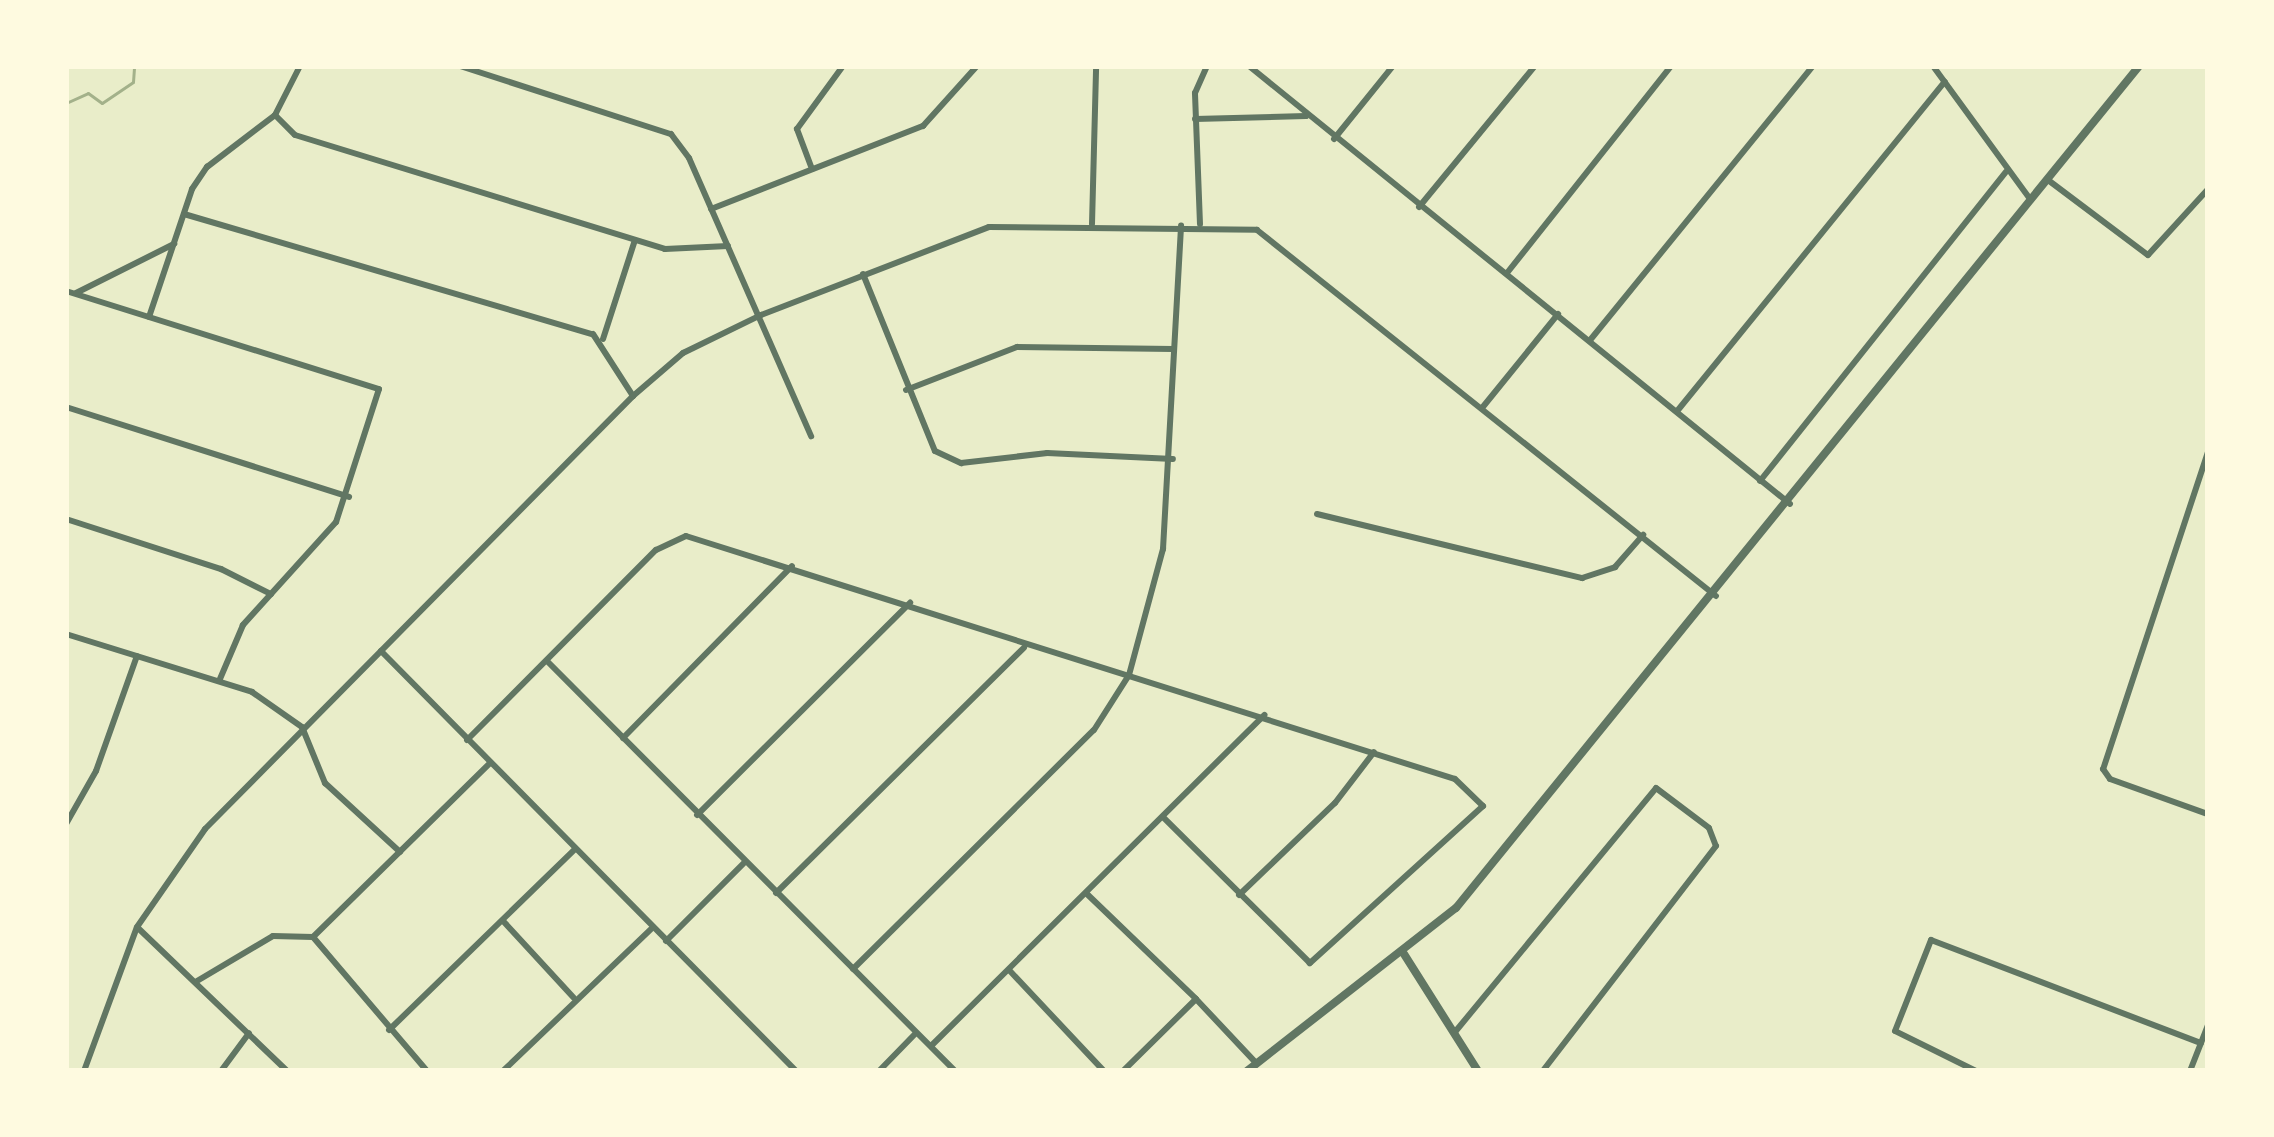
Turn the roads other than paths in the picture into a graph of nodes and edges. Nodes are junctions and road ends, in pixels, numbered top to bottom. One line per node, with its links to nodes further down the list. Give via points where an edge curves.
1 (300, 66): 15 (street)
2 (460, 66): 25 (street, via 671,134)
3 (843, 66): 19 (street, via 797,129)
4 (977, 66): 19 (street, via 934,119)
5 (1096, 66): 27 (street)
6 (1207, 66): 17 (street)
7 (1249, 66): 16 (street)
8 (1394, 66): 18 (street)
9 (1535, 66): 24 (street)
10 (1671, 66): 33 (street)
11 (1813, 66): 40 (street)
12 (1933, 66): 14 (street)
13 (2139, 66): 21 (street)
14 (1945, 82): 20 (street); 46 (street)
15 (275, 115): 26 (street, via 207,166); 30 (street, via 296,135)
16 (1306, 116): 17 (street); 18 (street)
17 (1195, 119): 28 (street)
18 (1334, 139): 24 (street)
19 (812, 170): 25 (street)
20 (2006, 172): 23 (street); 50 (street)
21 (2048, 180): 22 (street, via 2148,255); 23 (street)
22 (2208, 189)
23 (2031, 201): 52 (street)
24 (1419, 207): 33 (street)
25 (711, 209): 32 (street)
26 (184, 214): 31 (street); 39 (street)
27 (1092, 224): 29 (street); 34 (street, via 989,227)
28 (1200, 224): 29 (street); 45 (street, via 1257,230)
29 (1181, 225): 41 (street)
30 (635, 240): 32 (street, via 682,251); 39 (street)
31 (174, 244): 35 (street); 38 (street)
32 (728, 246): 37 (street)
33 (1507, 273): 36 (street)
34 (863, 274): 37 (street); 42 (street)
35 (71, 292): 38 (street)
36 (1558, 314): 40 (street); 45 (street)
37 (760, 315): 43 (street, via 682,353); 47 (street)
38 (149, 317): 51 (street, via 379,389)
39 (603, 338): 43 (street, via 605,358)
40 (1591, 339): 46 (street)
41 (1173, 350): 42 (street, via 1017,346); 49 (street)
42 (906, 391): 49 (street, via 935,451 961,464 1047,453)
43 (633, 396): 62 (street)
44 (66, 407): 51 (street)
45 (1482, 408): 55 (street)
46 (1678, 410): 50 (street)
47 (811, 436)
48 (2208, 452): 73 (street, via 2103,769 2110,779)
49 (1172, 459): 65 (street, via 1163,549)
50 (1760, 481): 52 (street)
51 (349, 496): 57 (street, via 310,555)
52 (1790, 504): 58 (street)
53 (1317, 514): 55 (street, via 1582,578 1615,567)
54 (66, 519): 57 (street, via 221,569)
55 (1643, 536): 58 (street)
56 (792, 566): 59 (street); 64 (street, via 675,537); 69 (street)
57 (271, 594): 66 (street, via 229,646)
58 (1716, 596): 88 (street, via 1456,908)
59 (910, 603): 61 (street); 74 (street)
60 (66, 634): 63 (street)
61 (1024, 648): 65 (street); 80 (street)
62 (381, 652): 68 (street); 70 (street)
63 (137, 656): 66 (street); 76 (street, via 96,772)
64 (546, 660): 69 (street); 70 (street)
65 (1130, 675): 67 (street); 89 (street, via 1094,730)
66 (220, 679): 68 (street)
67 (1264, 715): 71 (street); 75 (street)
68 (302, 727): 78 (street, via 325,783); 84 (street, via 205,829)
69 (623, 738): 74 (street)
70 (467, 740): 72 (street)
71 (1374, 752): 82 (street, via 1335,803); 82 (street, via 1465,783 1483,806 1474,823 1317,963)
72 (489, 764): 77 (street); 78 (street)
73 (2208, 814)
74 (697, 815): 79 (street)
75 (1164, 818): 81 (street); 82 (street)
76 (66, 824)
77 (574, 850): 83 (street); 85 (street)
78 (400, 852): 86 (street)
79 (744, 862): 80 (street); 87 (street)
80 (776, 893): 89 (street)
81 (1086, 893): 90 (street); 93 (street)
82 (1239, 895)
83 (504, 922): 92 (street); 95 (street)
84 (137, 927): 91 (street); 103 (street)
85 (651, 928): 87 (street); 92 (street)
86 (313, 937): 91 (street, via 273,937); 95 (street)
87 (665, 941): 108 (street)
88 (1404, 954): 96 (street); 102 (street)
89 (853, 969): 98 (street)
90 (1010, 970): 100 (street); 111 (street)
91 (197, 981): 97 (street)
92 (574, 998): 107 (street)
93 (1196, 999): 102 (street); 112 (street)
94 (2208, 1025): 99 (street)
95 (388, 1030): 106 (street)
96 (1454, 1032): 114 (street); 115 (street, via 1656,788 1709,828 1716,846)
97 (249, 1033): 104 (street); 105 (street)
98 (916, 1033): 100 (street); 109 (street)
99 (2200, 1043): 101 (street, via 1931,940 1895,1031); 118 (street)
100 (931, 1046): 110 (street)
101 (1947, 1059): 116 (street); 117 (street)
102 (1257, 1064): 113 (street)
103 (84, 1071)
104 (221, 1071)
105 (287, 1071)
106 (427, 1071)
107 (503, 1071)
108 (796, 1071)
109 (878, 1071)
110 (955, 1071)
111 (1104, 1071)
112 (1123, 1071)
113 (1247, 1071)
114 (1478, 1071)
115 (1543, 1071)
116 (1943, 1071)
117 (1976, 1071)
118 (2190, 1071)

